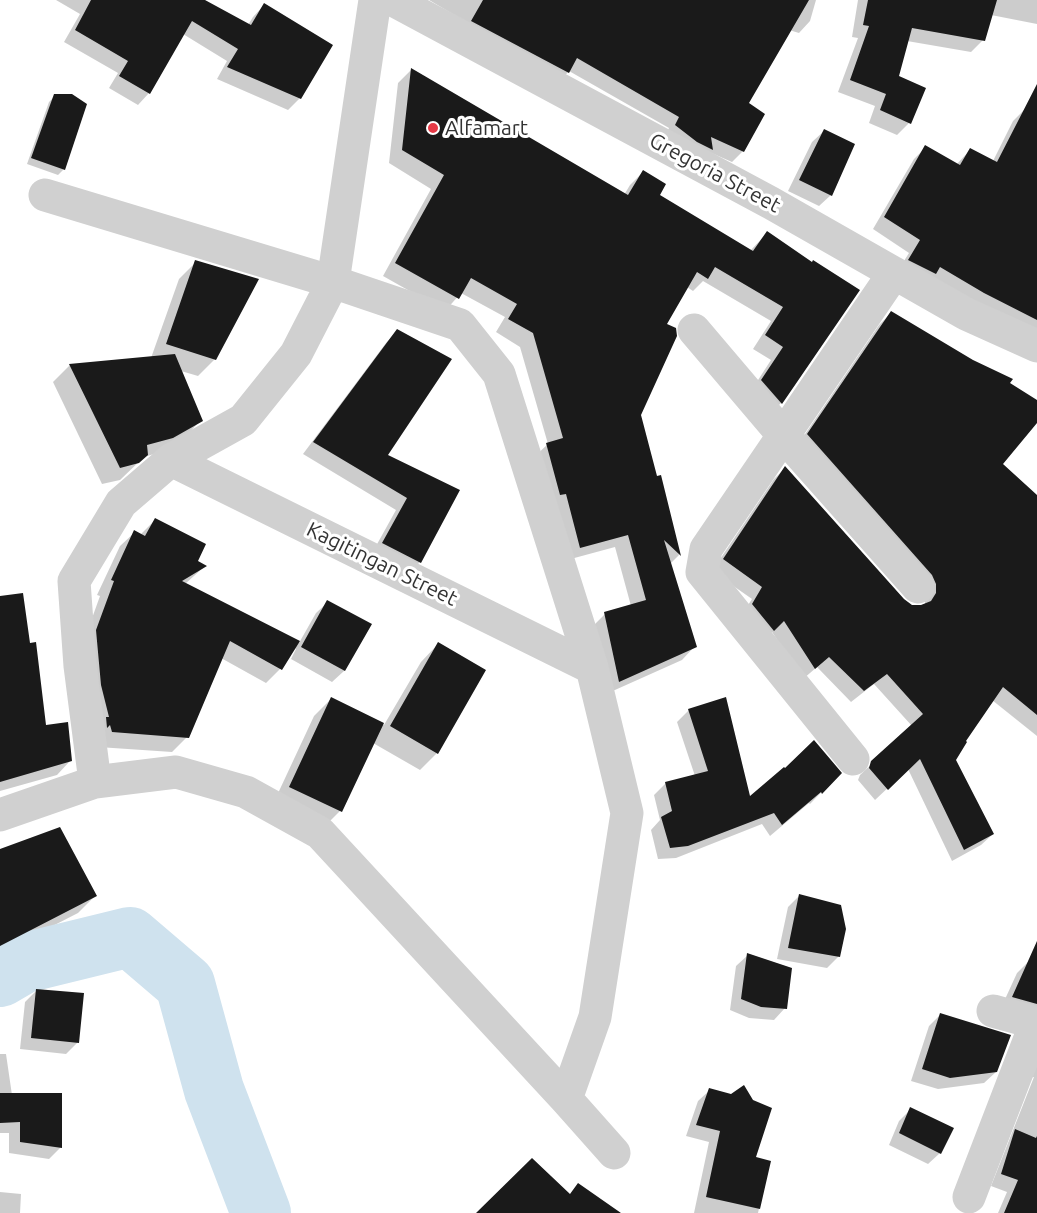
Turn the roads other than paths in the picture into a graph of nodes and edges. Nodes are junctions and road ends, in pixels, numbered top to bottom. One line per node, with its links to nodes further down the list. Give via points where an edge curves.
1 (375, 0): 5 (street)
2 (393, 0): 4 (street, Gregoria Street)
3 (45, 195): 5 (street)
4 (894, 273): 7 (street, Gregoria Street, via 966,314); 8 (street)
5 (333, 282): 9 (street, via 296,354 243,420); 11 (street, via 460,325 499,374)
6 (694, 330): 8 (street)
7 (1037, 346)
8 (784, 436): 10 (street); 12 (street, via 706,549 702,572)
9 (171, 460): 11 (street, Kagitingan Street); 13 (street, via 121,503 74,582)
10 (918, 587)
11 (592, 668): 17 (street, via 627,813 595,1017)
12 (853, 759)
13 (95, 783): 14 (street); 17 (street, via 176,772 246,792 320,833)
14 (0, 814)
15 (993, 1011): 16 (street)
16 (1036, 1023): 19 (street)
17 (566, 1099): 18 (street)
18 (614, 1153)
19 (969, 1197)

